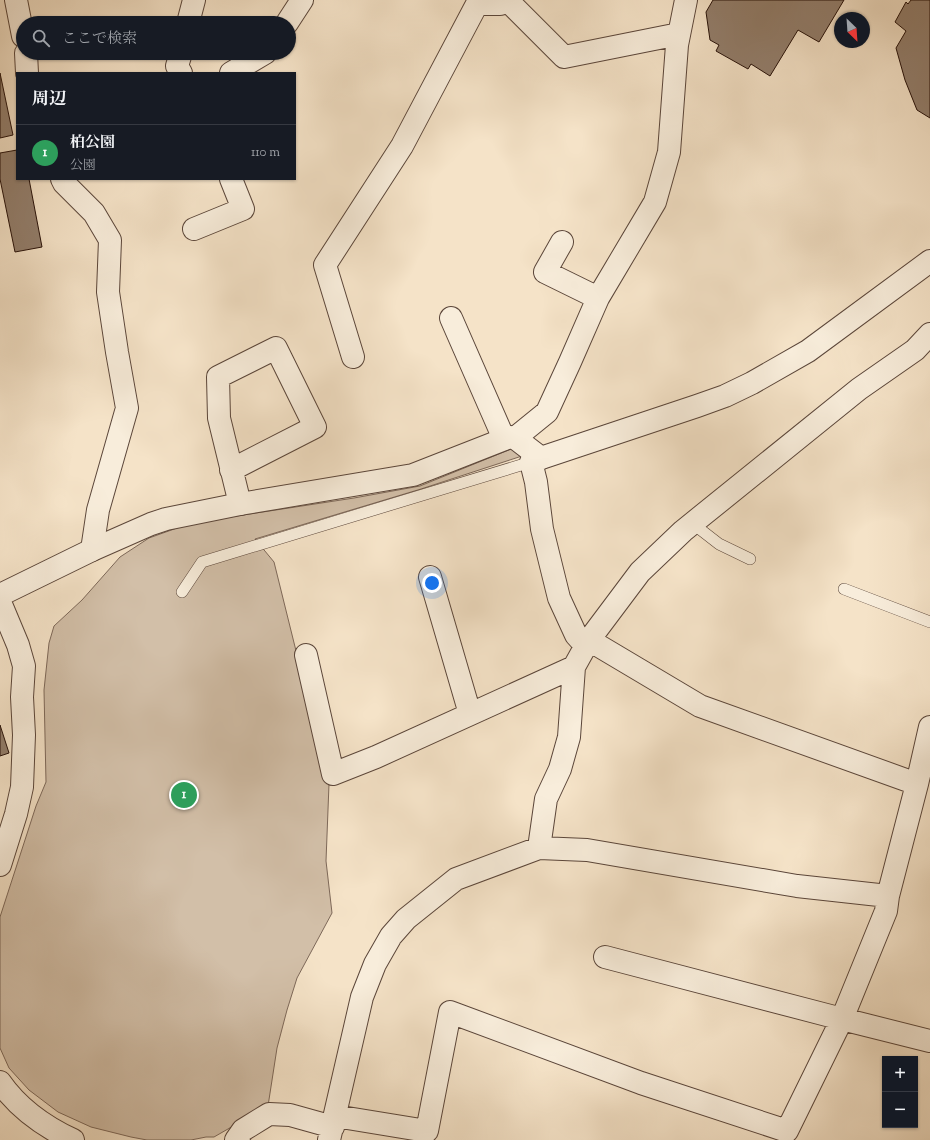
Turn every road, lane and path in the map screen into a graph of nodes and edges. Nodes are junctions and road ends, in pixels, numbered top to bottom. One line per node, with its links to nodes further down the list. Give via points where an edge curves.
1 (194, 0): 8 (street)
2 (302, 0): 9 (street)
3 (504, 0): 25 (street, via 500,4 477,4 402,146 325,265)
4 (507, 0): 10 (street, via 564,57)
5 (686, 0): 10 (street)
6 (19, 2): 7 (street)
7 (21, 16)
8 (190, 16)
9 (292, 16)
10 (679, 34): 22 (street, via 669,152 655,202)
11 (26, 60): 14 (street)
12 (179, 60): 15 (street, via 177,66)
13 (253, 60): 16 (street)
14 (27, 72)
15 (180, 72)
16 (233, 72)
17 (62, 180): 31 (street, via 94,213 110,240 108,292 127,408 98,510)
18 (231, 180): 19 (street, via 243,209)
19 (194, 229)
20 (562, 242): 22 (street, via 545,272)
21 (930, 261): 27 (street, via 808,351 752,383 726,396)
22 (598, 298): 26 (street, via 547,412)
23 (451, 318): 26 (street)
24 (930, 334): 30 (street, via 915,350 859,389)
25 (353, 357)
26 (509, 438): 27 (street); 29 (street, via 413,475)
27 (536, 460): 35 (lane, via 202,562); 39 (street, via 542,529 559,598 576,635)
28 (232, 470): 28 (street, via 219,418 218,377 276,348 315,427); 29 (street)
29 (240, 504): 31 (street, via 166,519)
30 (692, 523): 32 (lane, via 719,544); 39 (street, via 640,572)
31 (92, 550): 36 (street)
32 (750, 559)
33 (430, 577): 42 (street)
34 (844, 589): 38 (lane)
35 (182, 592)
36 (0, 595)
37 (0, 602): 46 (street, via 24,666 24,734 22,786)
38 (930, 622)
39 (587, 643): 41 (street); 44 (street, via 700,706)
40 (306, 655): 42 (street, via 333,774)
41 (574, 667): 42 (street); 45 (street, via 569,737 560,769 546,799)
42 (470, 714)
43 (930, 727): 44 (street)
44 (917, 784): 47 (street)
45 (539, 848): 47 (street, via 587,850 797,886); 52 (street, via 456,879 406,919 391,936 375,964 362,997)
46 (0, 865)
47 (888, 896): 49 (street, via 879,931)
48 (605, 957): 49 (street)
49 (842, 1019): 50 (street); 53 (street)
50 (930, 1041)
51 (0, 1082): 54 (street, via 20,1105 53,1131)
52 (333, 1128): 53 (street, via 427,1131 450,1012); 55 (street, via 290,1115 269,1114 243,1130)
53 (784, 1136)
54 (73, 1140)
55 (236, 1140)

